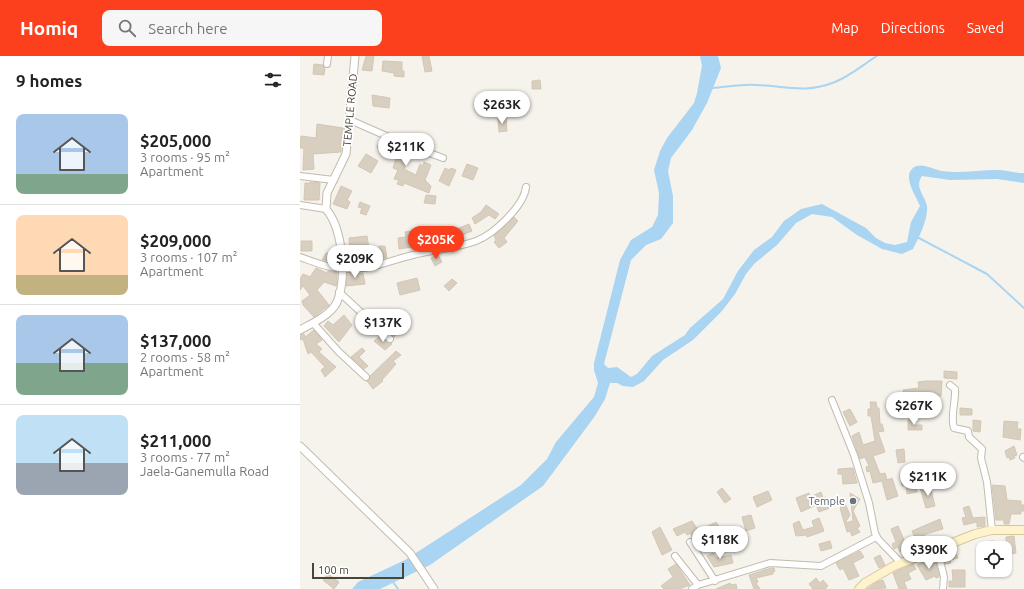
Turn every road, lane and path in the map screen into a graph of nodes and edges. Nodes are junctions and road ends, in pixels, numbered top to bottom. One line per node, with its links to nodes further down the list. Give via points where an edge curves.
1 (328, 56): 3 (street)
2 (355, 56): 4 (street, TEMPLE ROAD)
3 (327, 64)
4 (350, 120): 5 (street); 7 (street, TEMPLE ROAD, via 346,154)
5 (443, 158)
6 (300, 176): 7 (street)
7 (334, 180): 10 (street, TEMPLE ROAD, via 327,193)
8 (526, 187): 12 (street, via 525,194 513,212 476,241 378,266)
9 (300, 205): 10 (street)
10 (326, 209): 12 (street, via 341,245)
11 (300, 257): 12 (street)
12 (342, 269): 13 (street)
13 (339, 292): 14 (street, via 334,306); 16 (street)
14 (313, 324): 15 (street); 17 (street)
15 (300, 330)
16 (390, 339)
17 (366, 377)
18 (950, 385): 21 (street, via 955,389 956,397 952,423 954,428 968,431 969,437 982,449 981,458 987,482)
19 (832, 400): 23 (street, via 854,455)
20 (300, 446): 30 (street, via 410,553)
21 (992, 530): 22 (main road); 25 (main road)
22 (1024, 530)
23 (876, 536): 27 (street); 28 (street, via 821,566 770,563)
24 (690, 542): 28 (street)
25 (937, 549): 27 (main road); 33 (street, via 944,577)
26 (675, 556): 29 (street)
27 (901, 563): 32 (main road)
28 (715, 581): 29 (street)
29 (698, 585): 31 (street)
30 (434, 589)
31 (692, 589)
32 (859, 589)
33 (943, 589)

